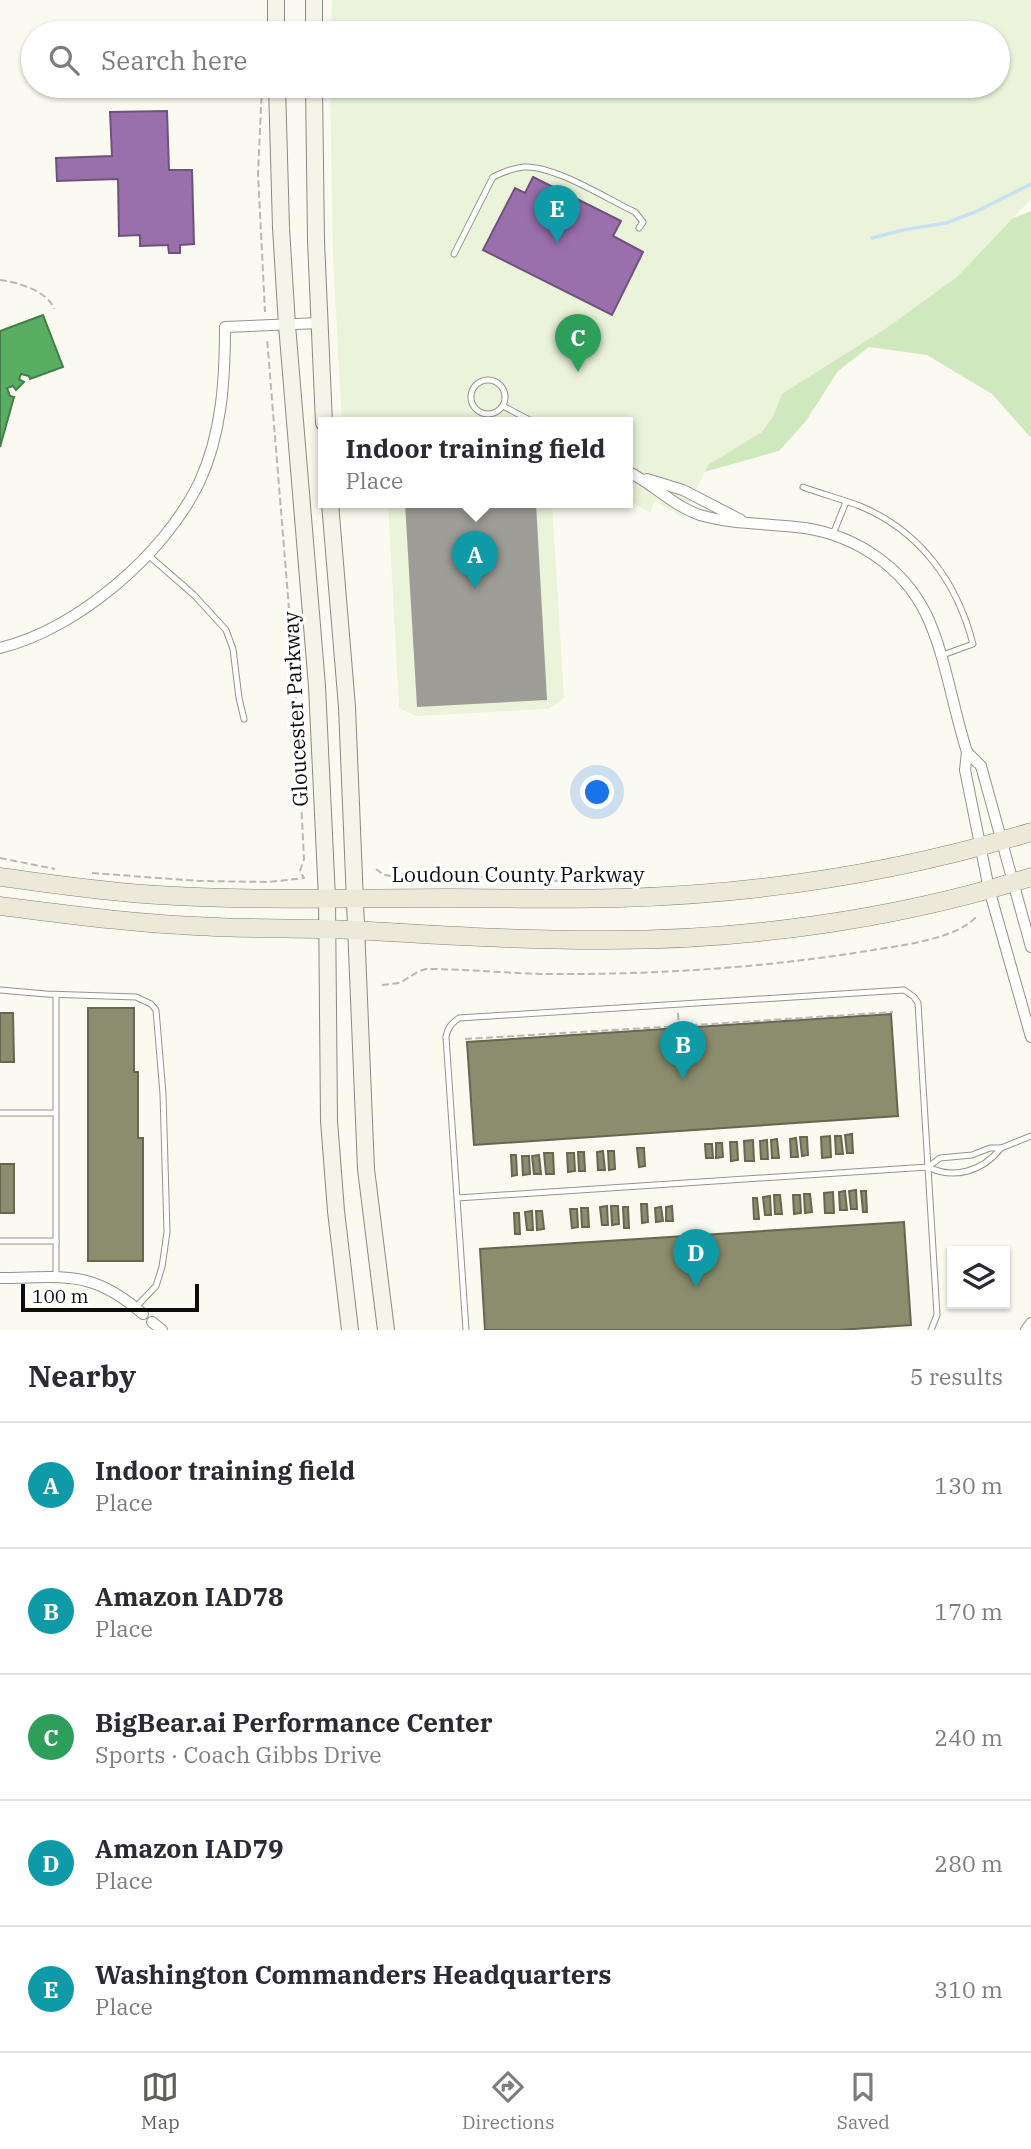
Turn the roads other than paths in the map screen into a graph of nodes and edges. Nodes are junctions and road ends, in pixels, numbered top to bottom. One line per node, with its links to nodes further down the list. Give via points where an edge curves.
1 (277, 98): 6 (main road, Gloucester Parkway)
2 (314, 98): 5 (main road)
3 (639, 228): 4 (lane, via 643,222 635,212 546,170 524,167 493,177)
4 (454, 254)
5 (319, 323): 6 (street); 8 (main road)
6 (286, 325): 15 (street, via 225,327 222,404 200,482 183,511); 26 (main road, Gloucester Parkway, via 317,686)
7 (503, 406): 7 (lane, via 505,394 496,383 482,381 472,391 473,405 482,413 494,413); 9 (lane)
8 (324, 417)
9 (524, 417)
10 (633, 474): 14 (street, via 683,490 750,524)
11 (803, 488): 12 (lane)
12 (846, 502): 14 (lane); 17 (lane, via 906,533 940,569 959,603 973,644)
13 (330, 508): 27 (main road, via 347,707)
14 (832, 534): 17 (street, via 874,555 906,583 927,617)
15 (146, 554): 16 (street, via 121,582 64,622); 18 (lane, via 226,630)
16 (0, 648)
17 (940, 656): 19 (street)
18 (244, 719)
19 (967, 752): 21 (street, via 981,766); 22 (street, via 965,770)
20 (1031, 832): 21 (main road, Loudoun County Parkway)
21 (1003, 841): 22 (main road, Loudoun County Parkway); 24 (street)
22 (981, 847): 25 (street); 27 (main road, Loudoun County Parkway, via 828,880 751,890 616,898)
23 (0, 877): 26 (main road, Loudoun County Parkway, via 155,895)
24 (1022, 879): 25 (main road); 31 (street)
25 (989, 889): 30 (main road, via 895,911 773,930 684,937 544,939); 34 (street)
26 (327, 898): 27 (main road, Loudoun County Parkway); 29 (main road, Gloucester Parkway)
27 (356, 899): 30 (main road)
28 (0, 906): 29 (main road, via 170,925)
29 (328, 930): 30 (main road); 47 (main road, Gloucester Parkway, via 329,1121)
30 (356, 930): 48 (main road, via 366,1169)
31 (1031, 947)
32 (0, 990): 33 (lane)
33 (56, 995): 36 (lane); 45 (lane, via 136,997 156,1010 167,1232 156,1286)
34 (1031, 1037)
35 (0, 1113): 36 (lane)
36 (55, 1113): 42 (lane)
37 (1031, 1136): 38 (lane)
38 (1001, 1148): 39 (lane, via 940,1158); 39 (lane, via 972,1171 939,1173)
39 (928, 1167): 40 (lane); 40 (lane, via 918,1003 904,990 459,1018 447,1028 446,1037); 50 (lane, via 937,1315)
40 (457, 1198): 49 (lane)
41 (0, 1241): 42 (lane)
42 (56, 1241): 44 (lane)
43 (0, 1278): 44 (street)
44 (55, 1278): 45 (street, via 95,1282)
45 (139, 1311)
46 (1031, 1323): 51 (street)
47 (350, 1330)
48 (386, 1330)
49 (466, 1330)
50 (931, 1330)
51 (1027, 1330)

